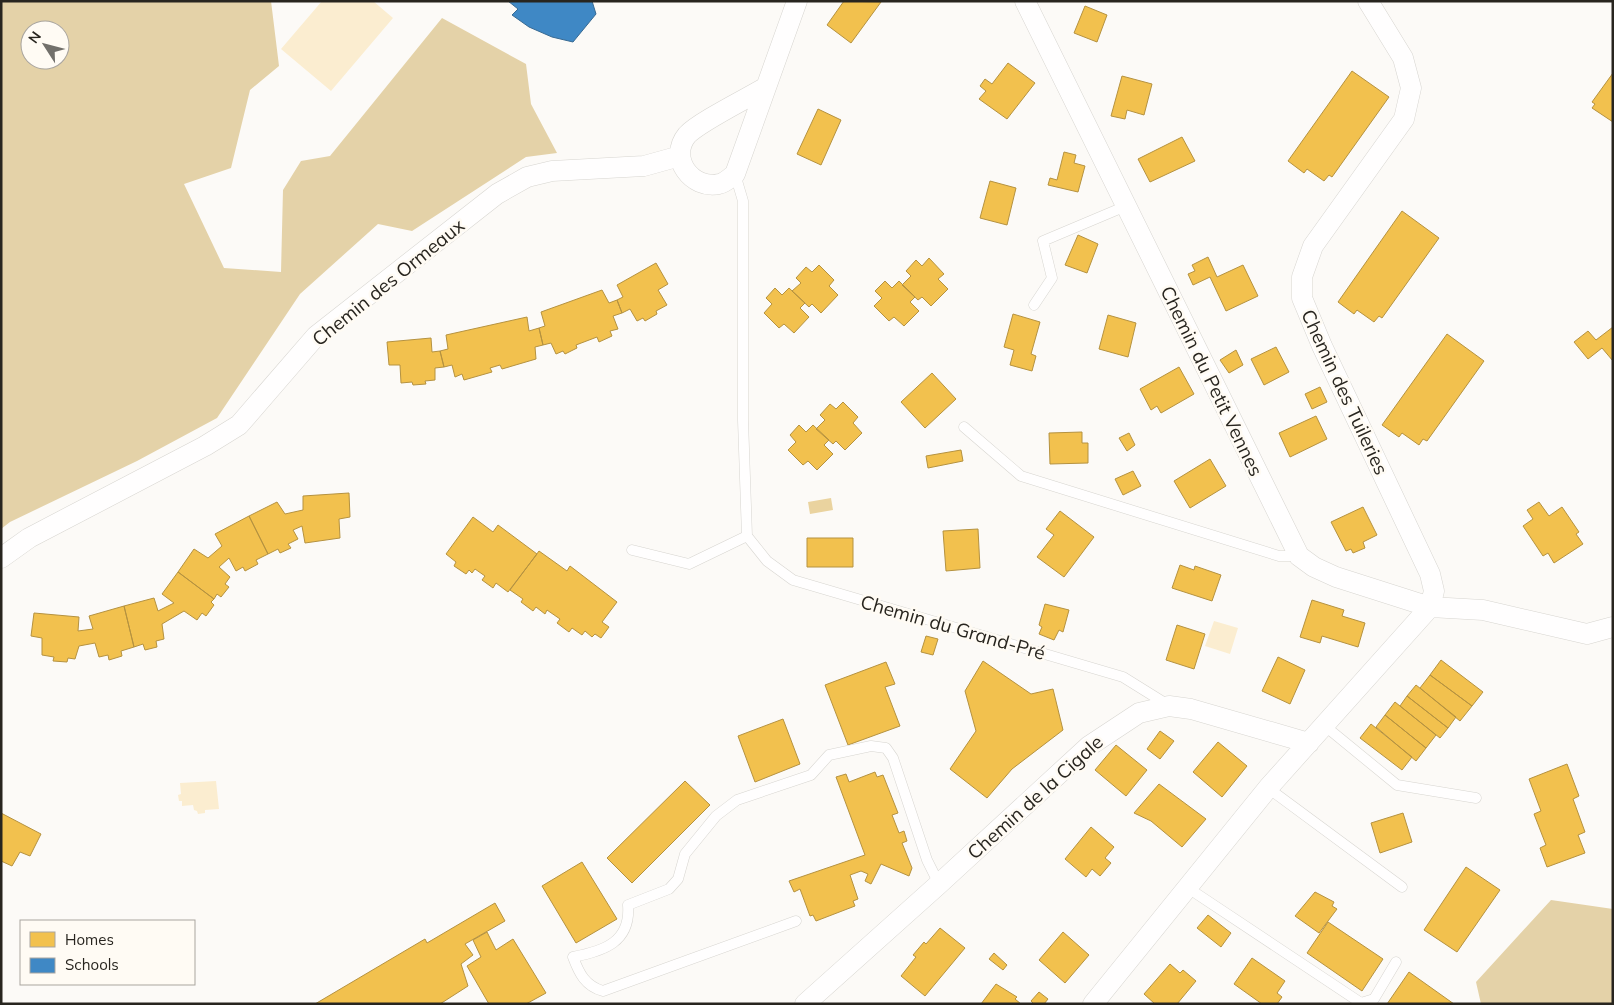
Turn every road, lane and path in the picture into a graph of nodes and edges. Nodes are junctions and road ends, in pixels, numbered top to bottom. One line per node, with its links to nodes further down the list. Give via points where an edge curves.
1 (797, 1): 4 (street)
2 (1025, 1): 7 (street, Chemin du Petit Vennes)
3 (1368, 1): 14 (street, Chemin des Tuileries, via 1403,58 1411,88 1404,119 1313,246 1302,277 1302,298 1430,574 1434,591)
4 (766, 88): 5 (street, via 686,136); 6 (street)
5 (680, 156): 6 (street, via 687,174 700,184 720,184); 13 (street, Chemin des Ormeaux, via 644,166 552,171 528,177 497,194 316,336 239,425 29,538)
6 (735, 174): 10 (lane, via 743,201 742,410)
7 (1126, 206): 8 (lane, via 1043,241 1052,278); 12 (street, Chemin du Petit Vennes)
8 (1034, 305)
9 (964, 427): 12 (lane, via 1021,476 1279,556)
10 (748, 536): 11 (lane, via 689,564); 16 (lane, Chemin du Grand-Pré, via 767,561 793,580 1123,677)
11 (632, 550)
12 (1299, 556): 14 (street, via 1336,577)
13 (1, 558)
14 (1430, 607): 15 (street, via 1483,610 1587,634); 17 (street)
15 (1613, 627)
16 (1169, 706): 18 (street, Chemin de la Cigale, via 1191,709); 21 (street, Chemin de la Cigale, via 1139,713 1089,746)
17 (1326, 726): 18 (street); 20 (lane, via 1397,785)
18 (1309, 743): 19 (street)
19 (1268, 788): 22 (lane); 23 (street)
20 (1476, 798)
21 (939, 884): 24 (lane, via 927,860 893,758 886,748 871,746 829,755 811,775 737,800 716,816 685,854 678,879 669,889 628,905 629,916 618,940 599,952 573,957 580,975 593,988 603,991); 27 (street, Chemin de la Cigale)
22 (1402, 887)
23 (1188, 888): 25 (lane, via 1361,1004 1374,999); 26 (street)
24 (796, 921)
25 (1396, 962)
26 (1096, 1003)
27 (805, 1004)

